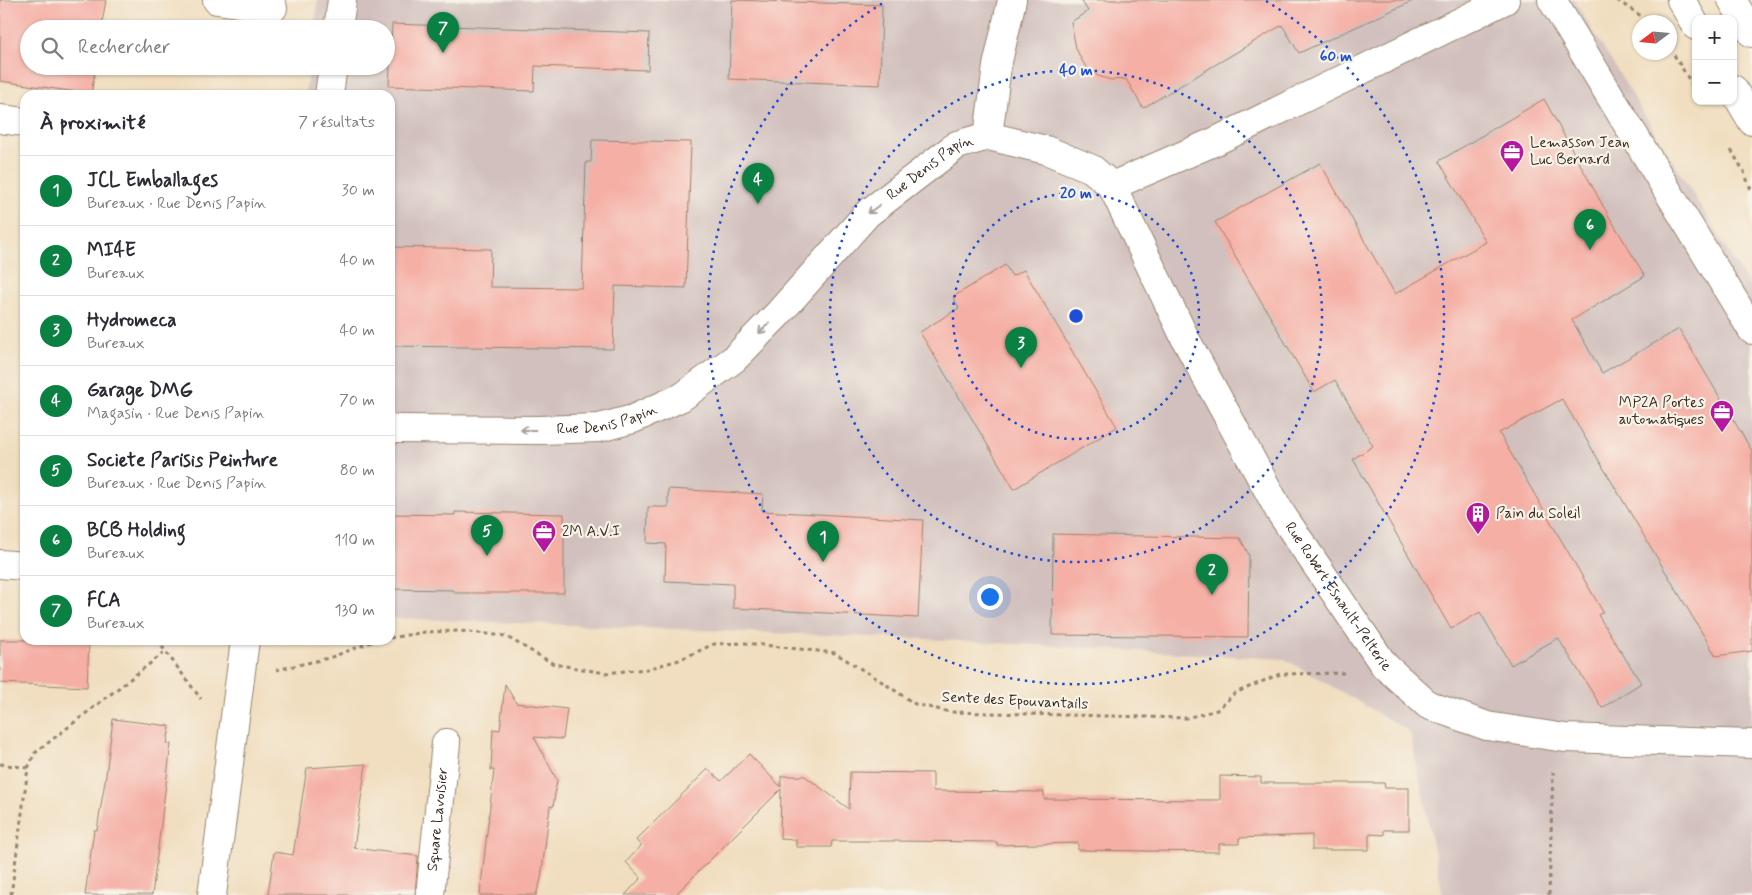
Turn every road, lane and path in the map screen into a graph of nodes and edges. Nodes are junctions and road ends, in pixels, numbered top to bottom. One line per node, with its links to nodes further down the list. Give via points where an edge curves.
1 (218, 0): 9 (street)
2 (342, 0): 12 (street)
3 (1012, 0): 22 (street, via 997,66)
4 (1505, 0): 23 (street, via 1216,141)
5 (1552, 0): 24 (street)
6 (1617, 0): 10 (path)
7 (1681, 0): 11 (street)
8 (1732, 0): 13 (street)
9 (273, 8)
10 (1640, 15)
11 (1692, 19)
12 (339, 20)
13 (1752, 34)
14 (1677, 59): 16 (path)
15 (332, 75): 17 (street)
16 (1692, 84)
17 (330, 90)
18 (1737, 96): 21 (street)
19 (0, 119): 20 (street)
20 (20, 121)
21 (1752, 121)
22 (988, 136): 23 (street, Rue Denis Papin, via 1046,150 1092,169); 25 (street, Rue Denis Papin, one-way to 25, via 957,145 867,214 734,359 682,397 633,419 599,428)
23 (1112, 186): 33 (street, Rue Robert Esnault-Pelterie, via 1186,340 1280,512)
24 (1752, 330)
25 (395, 429)
26 (0, 564): 27 (street)
27 (20, 566)
28 (395, 637): 33 (path, Sente des Epouvantails, via 460,631 505,636 554,664 605,673 647,669 679,660 714,644 790,647 835,653 915,704 950,712 1119,717 1186,718 1217,710 1235,693 1280,674 1368,673)
29 (161, 645): 32 (path)
30 (244, 645): 34 (street)
31 (364, 645): 34 (path, via 329,658 270,672)
32 (166, 651): 35 (path, via 203,702); 40 (path, via 35,752)
33 (1384, 665): 36 (street, Rue Robert Esnault-Pelterie, via 1428,705 1487,726)
34 (241, 669): 35 (street)
35 (235, 716): 42 (street)
36 (1555, 736): 38 (street, Rue Robert Esnault-Pelterie, via 1684,744); 44 (path)
37 (446, 743): 43 (street, Square Lavoisier)
38 (1752, 744)
39 (0, 764): 40 (path)
40 (28, 768): 41 (path)
41 (11, 895)
42 (212, 895)
43 (430, 895)
44 (1549, 895)

